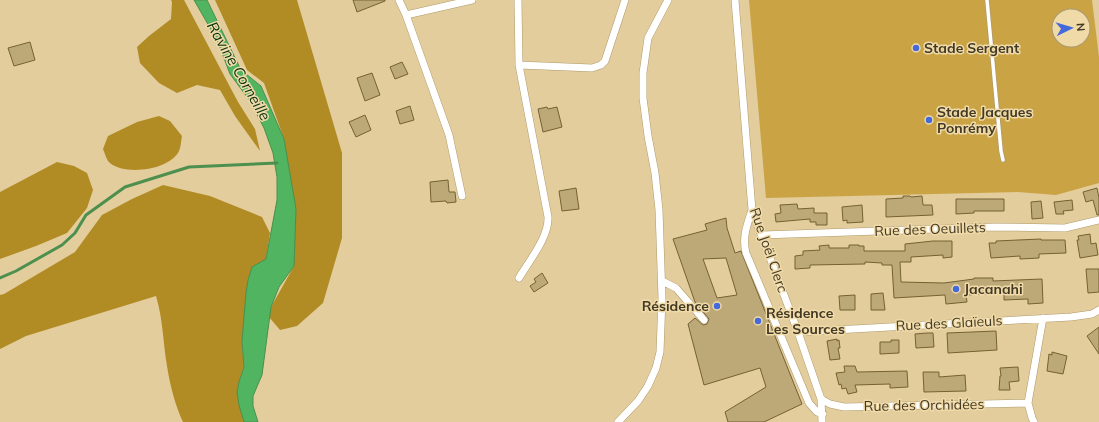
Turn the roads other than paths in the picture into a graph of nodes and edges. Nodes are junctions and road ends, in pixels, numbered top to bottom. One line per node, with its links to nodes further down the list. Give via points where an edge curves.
1 (399, 0): 8 (street)
2 (472, 0): 8 (street)
3 (518, 0): 9 (street)
4 (625, 0): 9 (street, via 605,61 601,65 592,68)
5 (668, 0): 16 (street, via 648,38 643,72 643,98 659,210)
6 (735, 0): 12 (street, Rue Joël Clerc)
7 (987, 0): 10 (lane)
8 (406, 15): 11 (street, via 447,128)
9 (519, 65): 15 (street, via 549,223 545,235)
10 (1003, 160)
11 (462, 196)
12 (752, 210): 14 (street, Rue Joël Clerc); 23 (street, via 744,231 746,253 808,403)
13 (1099, 220): 14 (street, Rue des Oeuillets, via 1065,228 995,227)
14 (761, 235): 20 (street, Rue Joël Clerc)
15 (519, 278)
16 (662, 281): 19 (street, via 676,288); 24 (street, via 660,352 656,368 638,401)
17 (1099, 310): 18 (street, Rue des Glaïeuls, via 1092,314 1071,317)
18 (1043, 318): 20 (street, Rue des Glaïeuls); 22 (street)
19 (704, 320)
20 (798, 332): 21 (street, Rue Joël Clerc)
21 (821, 399): 22 (street, Rue des Orchidées, via 844,407); 23 (street, Rue Joël Clerc)
22 (1028, 403): 26 (street)
23 (822, 414): 25 (street, Rue Joël Clerc)
24 (618, 422)
25 (822, 422)
26 (1034, 422)

